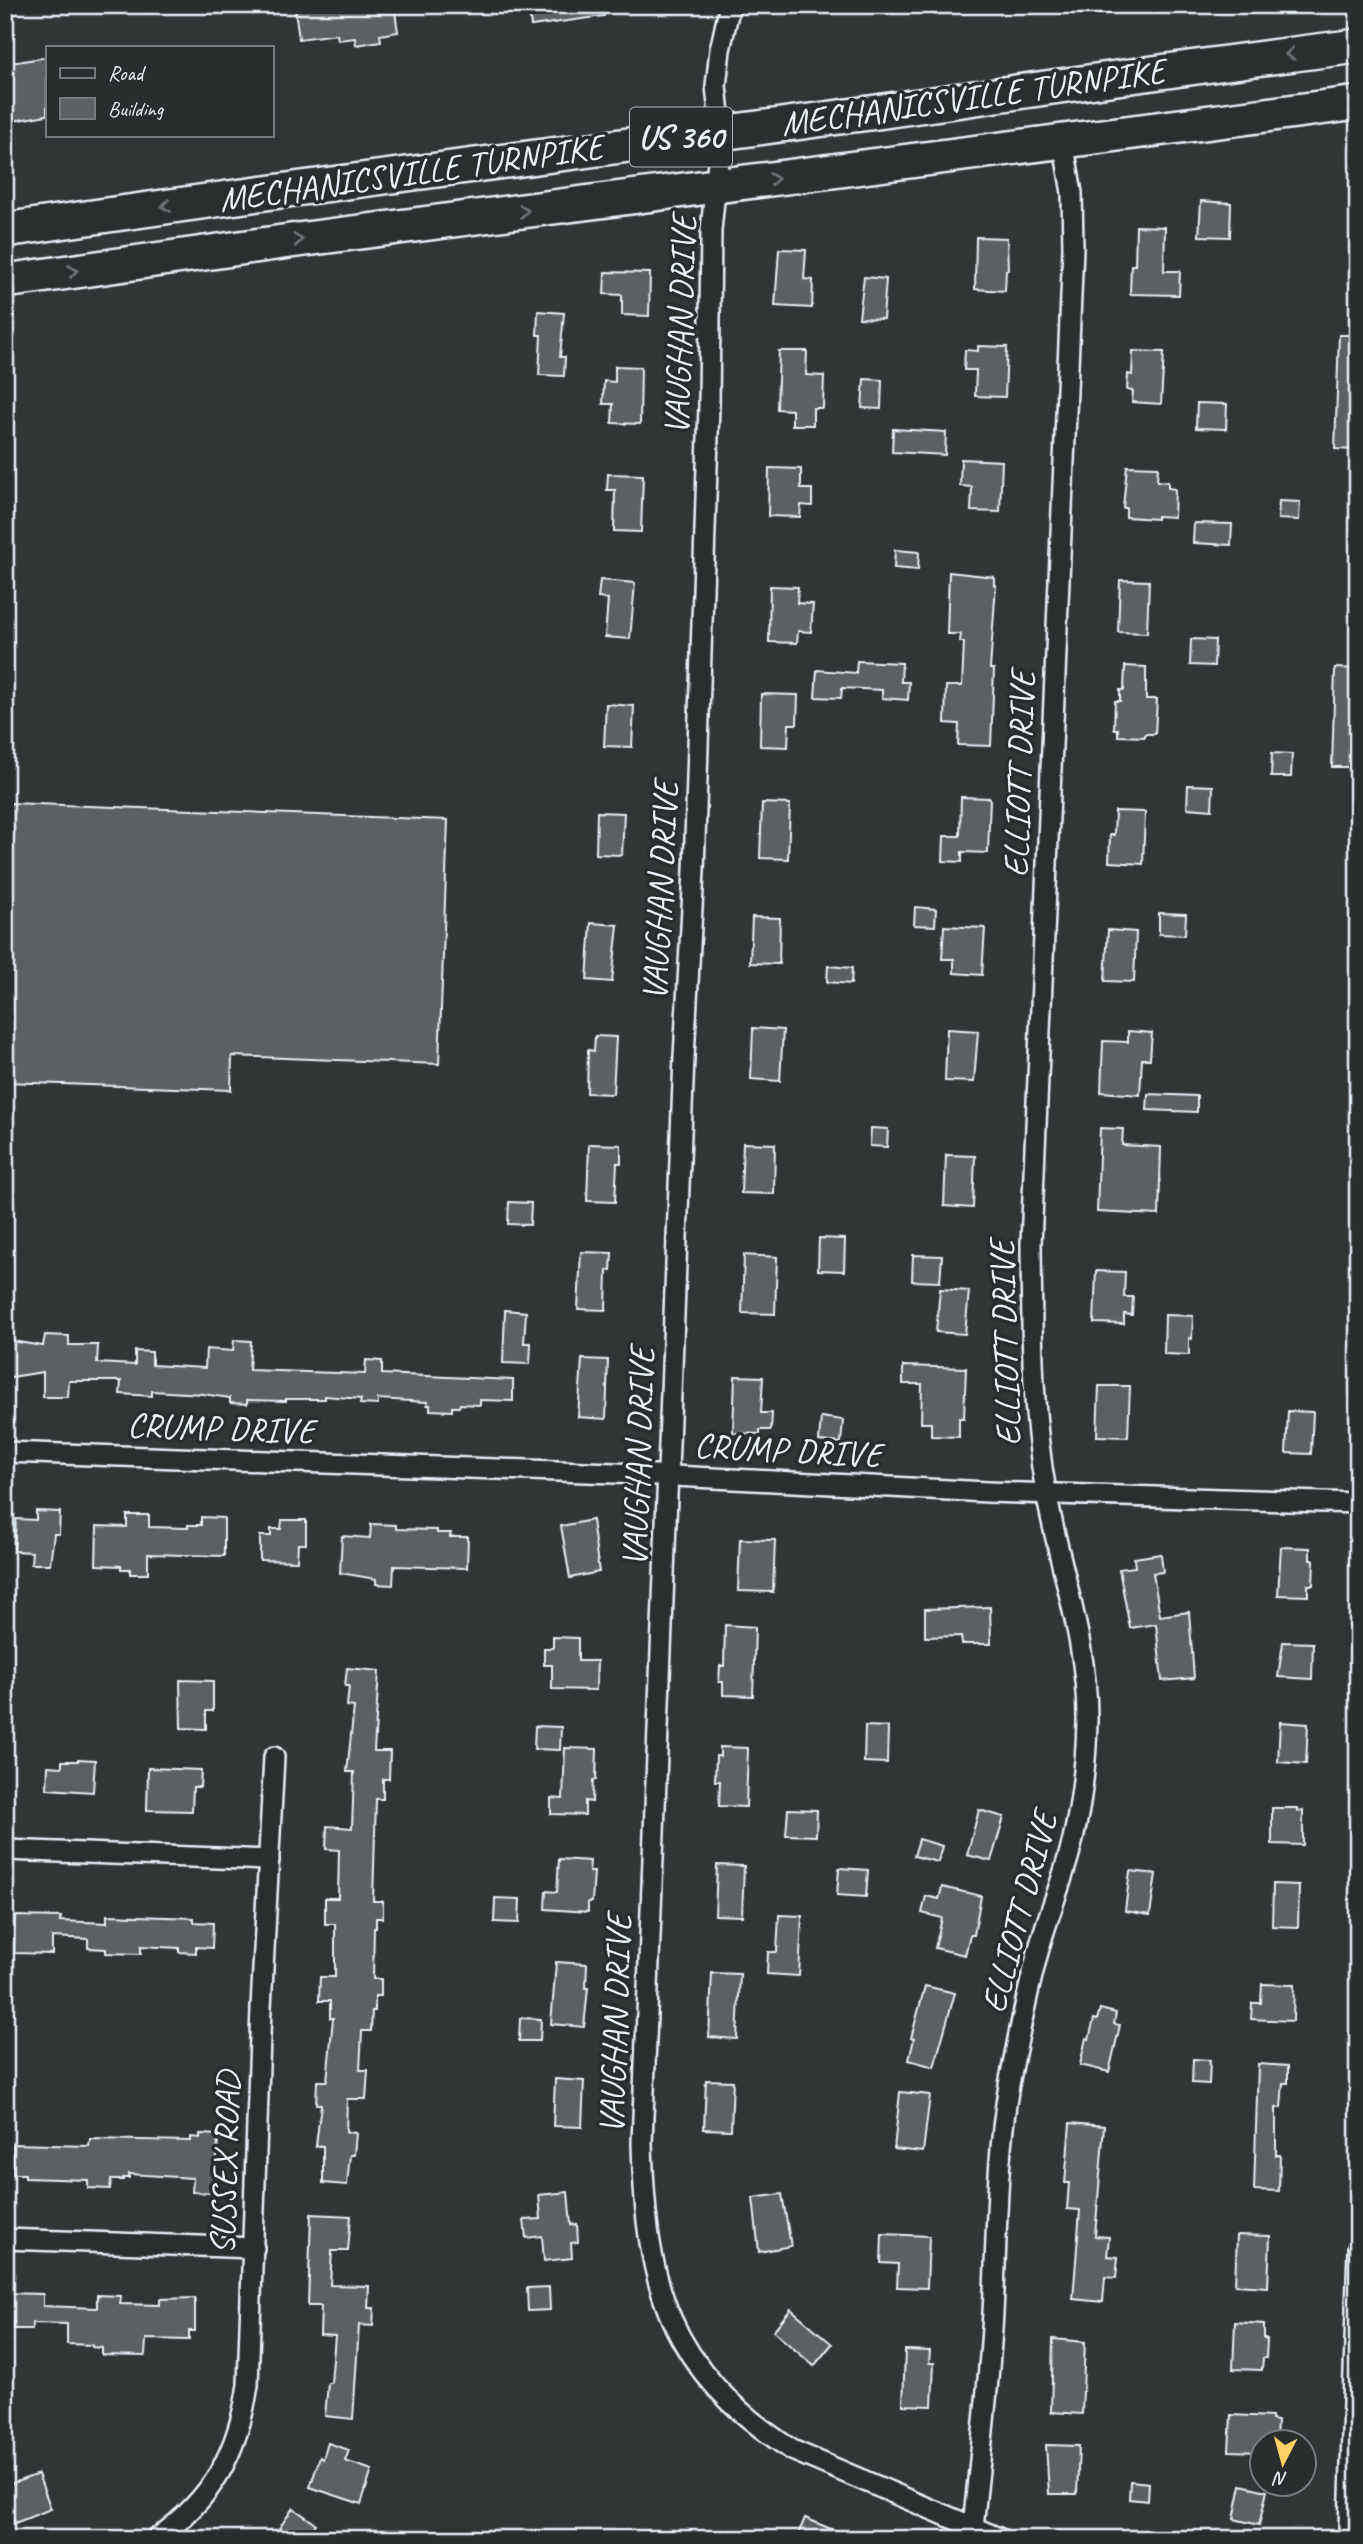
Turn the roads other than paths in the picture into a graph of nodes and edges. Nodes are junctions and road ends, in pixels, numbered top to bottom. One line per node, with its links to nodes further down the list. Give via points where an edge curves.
1 (730, 5): 4 (street, VAUGHAN DRIVE, via 716,86)
2 (1358, 46): 4 (highway, MECHANICSVILLE TURNPIKE / US 360, one-way to 4)
3 (1358, 103): 5 (highway, MECHANICSVILLE TURNPIKE / US 360)
4 (721, 132): 6 (street, VAUGHAN DRIVE); 7 (highway, MECHANICSVILLE TURNPIKE / US 360, one-way to 7)
5 (1063, 141): 6 (highway, MECHANICSVILLE TURNPIKE / US 360, one-way to 5); 11 (street, ELLIOTT DRIVE, via 1072,193 1073,248 1031,1244 1036,1426)
6 (716, 186): 8 (highway, MECHANICSVILLE TURNPIKE / US 360, one-way to 6); 10 (street, VAUGHAN DRIVE)
7 (5, 230)
8 (5, 281)
9 (5, 1452): 10 (street, CRUMP DRIVE)
10 (669, 1476): 11 (street, CRUMP DRIVE); 20 (street, VAUGHAN DRIVE, via 642,2143 648,2237 659,2288 667,2312 706,2377 764,2432 792,2450)
11 (1046, 1493): 12 (street, CRUMP DRIVE); 20 (street, ELLIOTT DRIVE, via 1078,1630 1086,1693 1086,1756 1073,1842 1021,2018 1008,2091 993,2316)
12 (1358, 1503)
13 (274, 1758): 15 (street, SUSSEX ROAD)
14 (5, 1850): 15 (street)
15 (269, 1860): 17 (street, SUSSEX ROAD)
16 (5, 2239): 17 (street)
17 (254, 2248): 21 (street, SUSSEX ROAD, via 248,2385 234,2446 205,2495)
18 (1358, 2249): 19 (street)
19 (1349, 2526)
20 (972, 2528): 22 (street, VAUGHAN DRIVE)
21 (156, 2539)
22 (1001, 2539)

